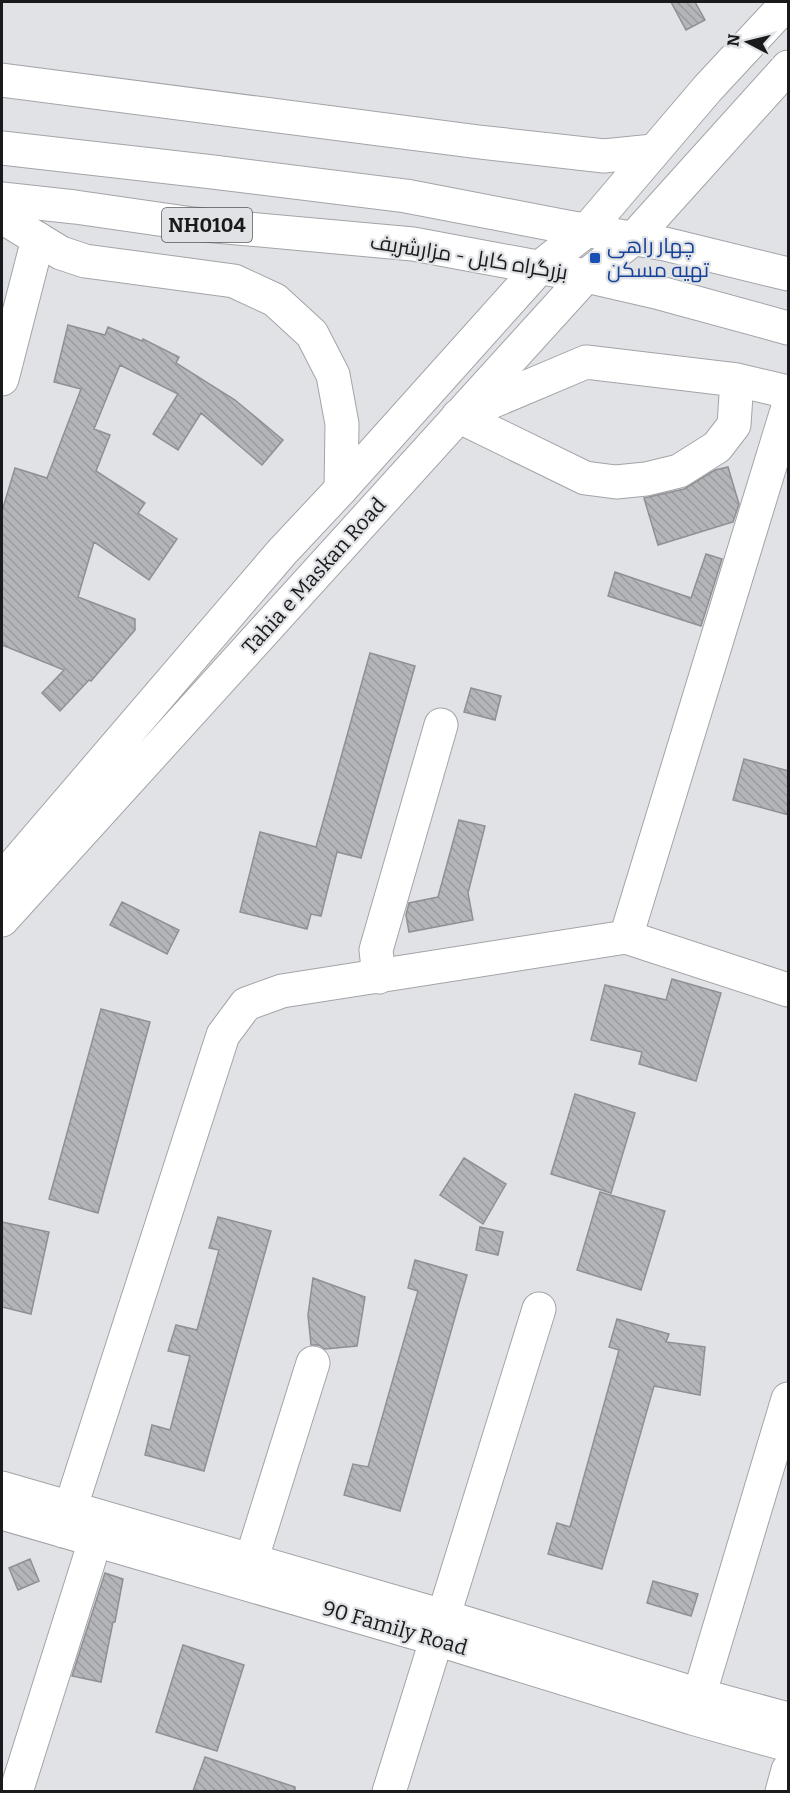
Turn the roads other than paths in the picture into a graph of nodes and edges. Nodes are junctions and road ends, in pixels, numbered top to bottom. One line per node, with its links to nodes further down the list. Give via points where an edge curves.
1 (789, 2): 5 (main road, Tahia e Maskan Road)
2 (789, 67): 10 (main road, Tahia e Maskan Road)
3 (2, 80): 5 (main road, via 547,150 604,156)
4 (2, 148): 8 (main road, NH0104, via 406,196)
5 (653, 151): 8 (main road, Tahia e Maskan Road)
6 (2, 199): 11 (main road, بزرگراه کابل - مزارشریف / NH0104, via 193,224 413,244)
7 (2, 218): 9 (main road)
8 (587, 230): 10 (main road, NH0104); 11 (main road, Tahia e Maskan Road)
9 (38, 239): 15 (main road); 20 (main road, via 85,261 234,281 275,300 312,334 333,375 342,424)
10 (633, 239): 12 (main road, NH0104); 13 (main road, Tahia e Maskan Road)
11 (539, 268): 13 (main road, بزرگراه کابل - مزارشریف / NH0104); 20 (main road, Tahia e Maskan Road)
12 (789, 274)
13 (586, 276): 14 (main road, بزرگراه کابل - مزارشریف / NH0104); 19 (main road, Tahia e Maskan Road)
14 (789, 328)
15 (2, 379)
16 (737, 380): 17 (main road); 19 (main road, via 586,362); 19 (main road, via 734,425 717,447 679,471 646,479 616,482 585,478)
17 (789, 392)
18 (789, 407): 24 (main road)
19 (458, 416): 23 (main road, Tahia e Maskan Road)
20 (341, 489): 22 (main road, Tahia e Maskan Road)
21 (441, 725): 25 (main road, via 376,950)
22 (2, 876)
23 (2, 920)
24 (626, 937): 25 (main road); 26 (main road)
25 (379, 977): 32 (main road, via 282,991 246,1004 223,1035)
26 (789, 990)
27 (539, 1309): 35 (main road)
28 (313, 1363): 34 (main road)
29 (789, 1399): 36 (main road)
30 (2, 1488): 32 (main road, 90 Family Road)
31 (2, 1514): 32 (main road, 90 Family Road)
32 (67, 1520): 33 (main road, 90 Family Road); 34 (main road, 90 Family Road)
33 (95, 1540): 35 (main road, 90 Family Road); 40 (main road)
34 (251, 1561): 35 (main road, 90 Family Road)
35 (440, 1628): 36 (main road, 90 Family Road); 41 (main road)
36 (696, 1706): 37 (main road, 90 Family Road); 38 (main road, 90 Family Road)
37 (789, 1719)
38 (789, 1745)
39 (789, 1770): 42 (main road)
40 (16, 1791)
41 (389, 1791)
42 (782, 1791)

